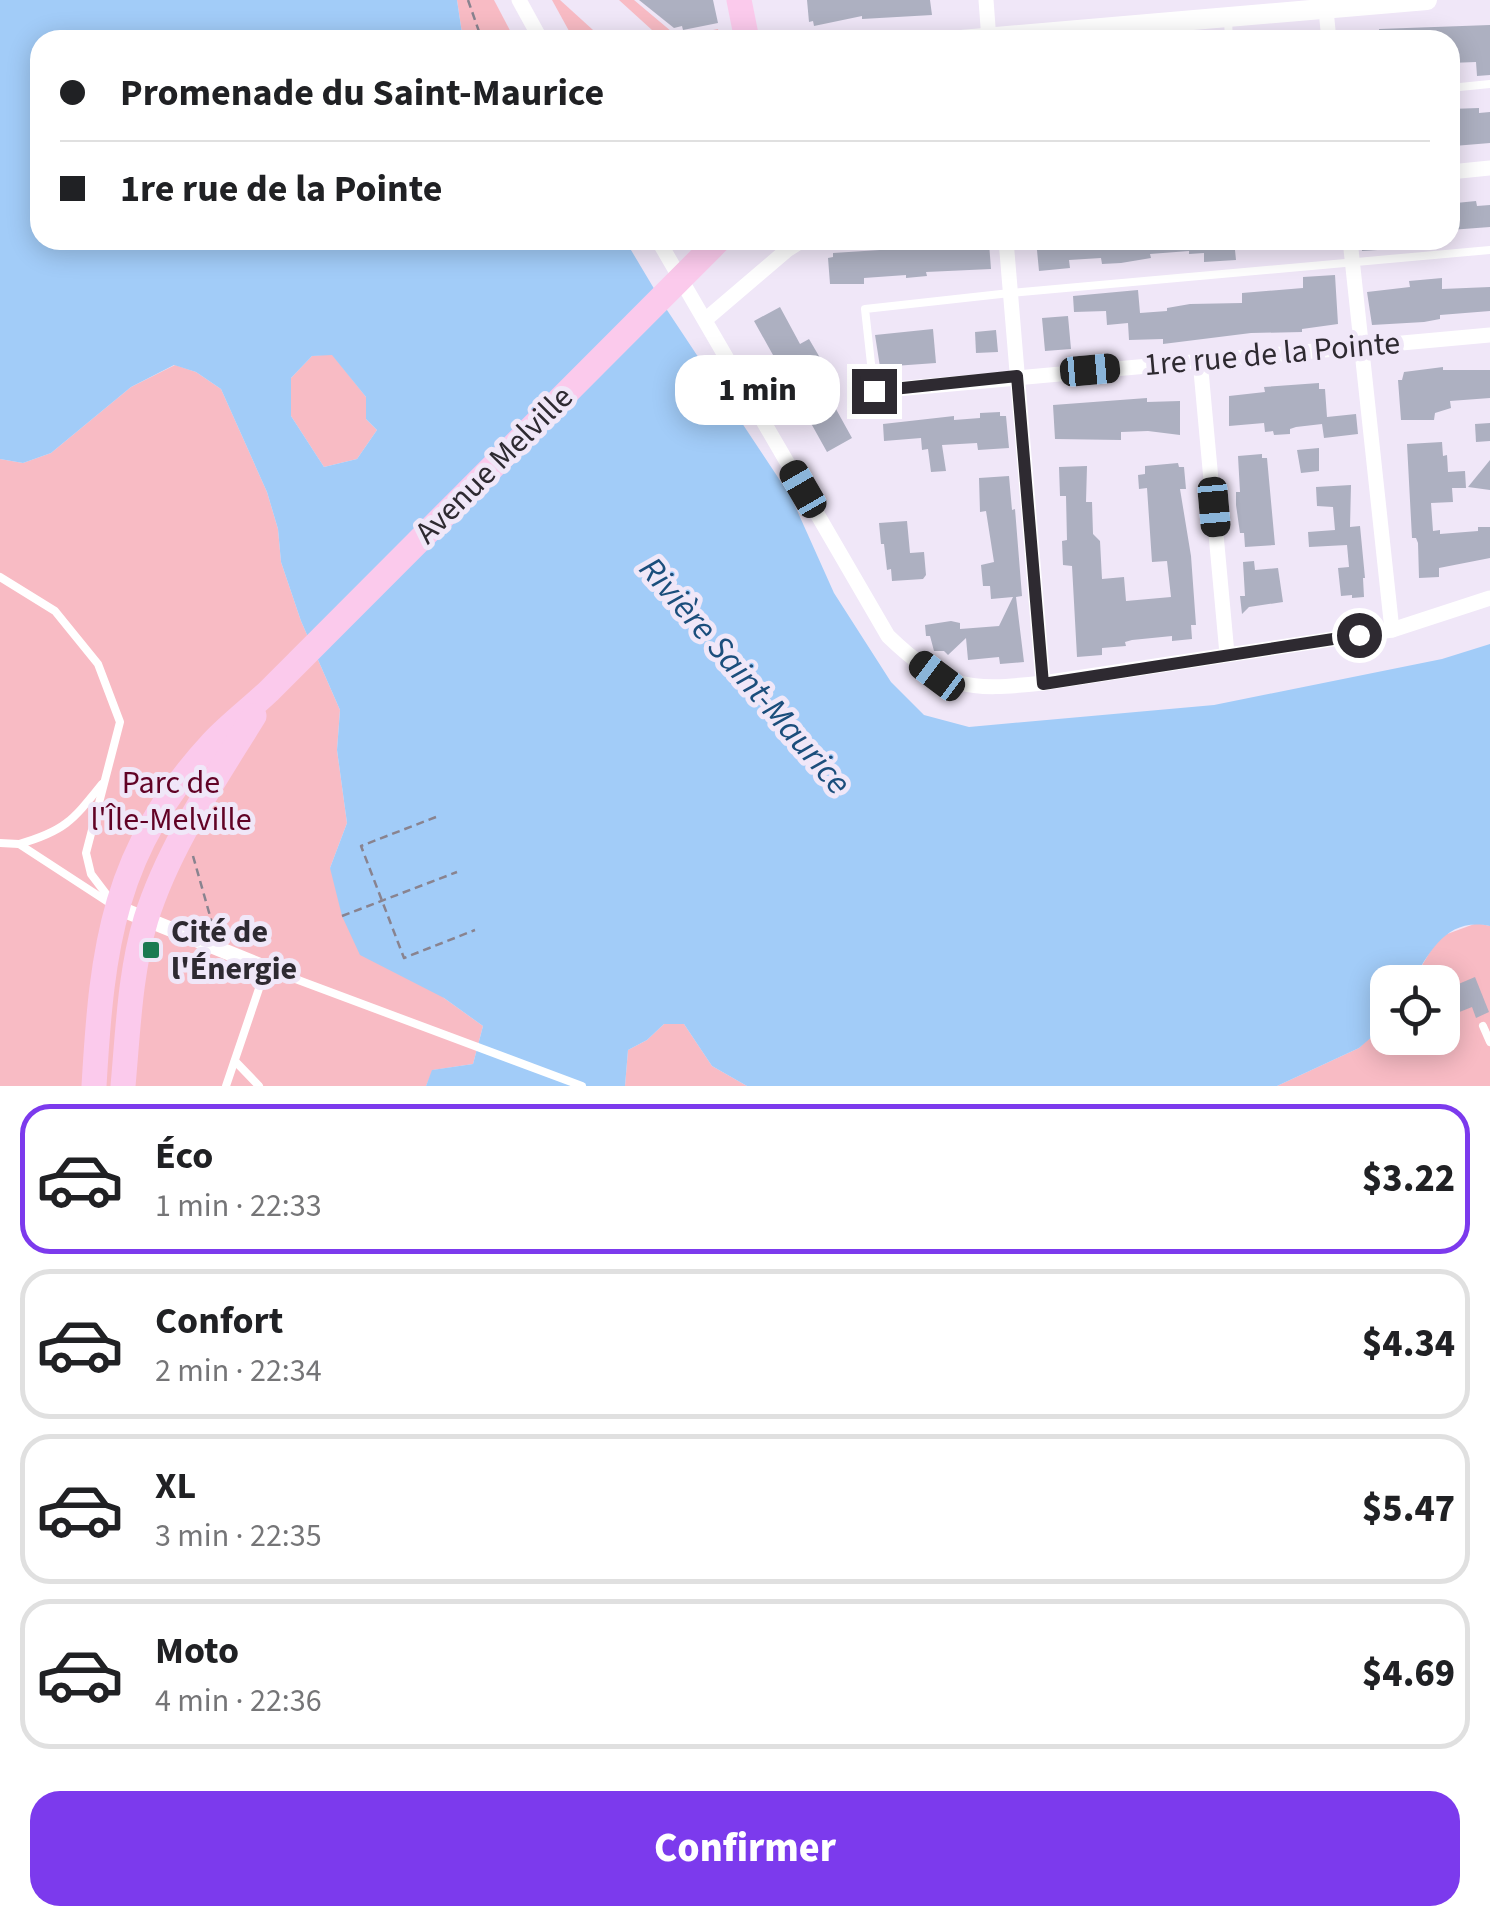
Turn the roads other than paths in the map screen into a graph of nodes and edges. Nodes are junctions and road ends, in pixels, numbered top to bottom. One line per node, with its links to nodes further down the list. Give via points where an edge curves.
1 (519, 0): 7 (street)
2 (739, 0): 8 (main road)
3 (986, 0): 9 (street)
4 (1427, 0): 5 (street)
5 (1326, 4): 6 (street); 12 (street)
6 (1228, 17): 10 (street); 11 (lane)
7 (536, 30)
8 (745, 30)
9 (988, 30)
10 (1087, 30)
11 (1229, 30)
12 (1328, 30)
13 (1490, 84): 14 (lane)
14 (1460, 87)
15 (1490, 168): 16 (street)
16 (1460, 171)
17 (664, 250): 25 (street)
18 (709, 250): 36 (main road, Avenue Melville)
19 (787, 250): 25 (street)
20 (1007, 250): 24 (street)
21 (1351, 250): 23 (street)
22 (1490, 250): 23 (lane)
23 (1353, 263): 24 (lane); 27 (street)
24 (1010, 292): 29 (street); 30 (lane, via 865,309)
25 (705, 320): 35 (street, via 888,636 937,676 959,685)
26 (1490, 335): 27 (street, 1re rue de la Pointe)
27 (1362, 346): 28 (street, 1re rue de la Pointe); 33 (street)
28 (1200, 360): 29 (street, 1re rue de la Pointe); 34 (street)
29 (1017, 376): 30 (street, 1re rue de la Pointe); 35 (street)
30 (874, 391)
31 (0, 577): 37 (lane, via 55,611 98,664 120,722)
32 (1490, 598): 33 (street)
33 (1392, 630): 34 (street)
34 (1227, 654): 35 (street)
35 (1043, 684)
36 (270, 690): 40 (main road, Avenue Melville, via 214,742 162,806); 41 (main road, Avenue Melville, via 186,828)
37 (106, 779): 39 (lane, via 74,818 52,834); 40 (lane, via 86,853 91,874)
38 (0, 843): 39 (lane)
39 (19, 844): 40 (lane)
40 (116, 907): 41 (street); 46 (main road, Avenue Melville, via 100,988)
41 (146, 919): 42 (street); 47 (main road)
42 (266, 968): 45 (lane); 50 (lane)
43 (1483, 1026): 44 (lane)
44 (1490, 1042)
45 (234, 1061): 48 (lane); 49 (lane)
46 (94, 1086)
47 (122, 1086)
48 (226, 1086)
49 (258, 1086)
50 (582, 1086)

